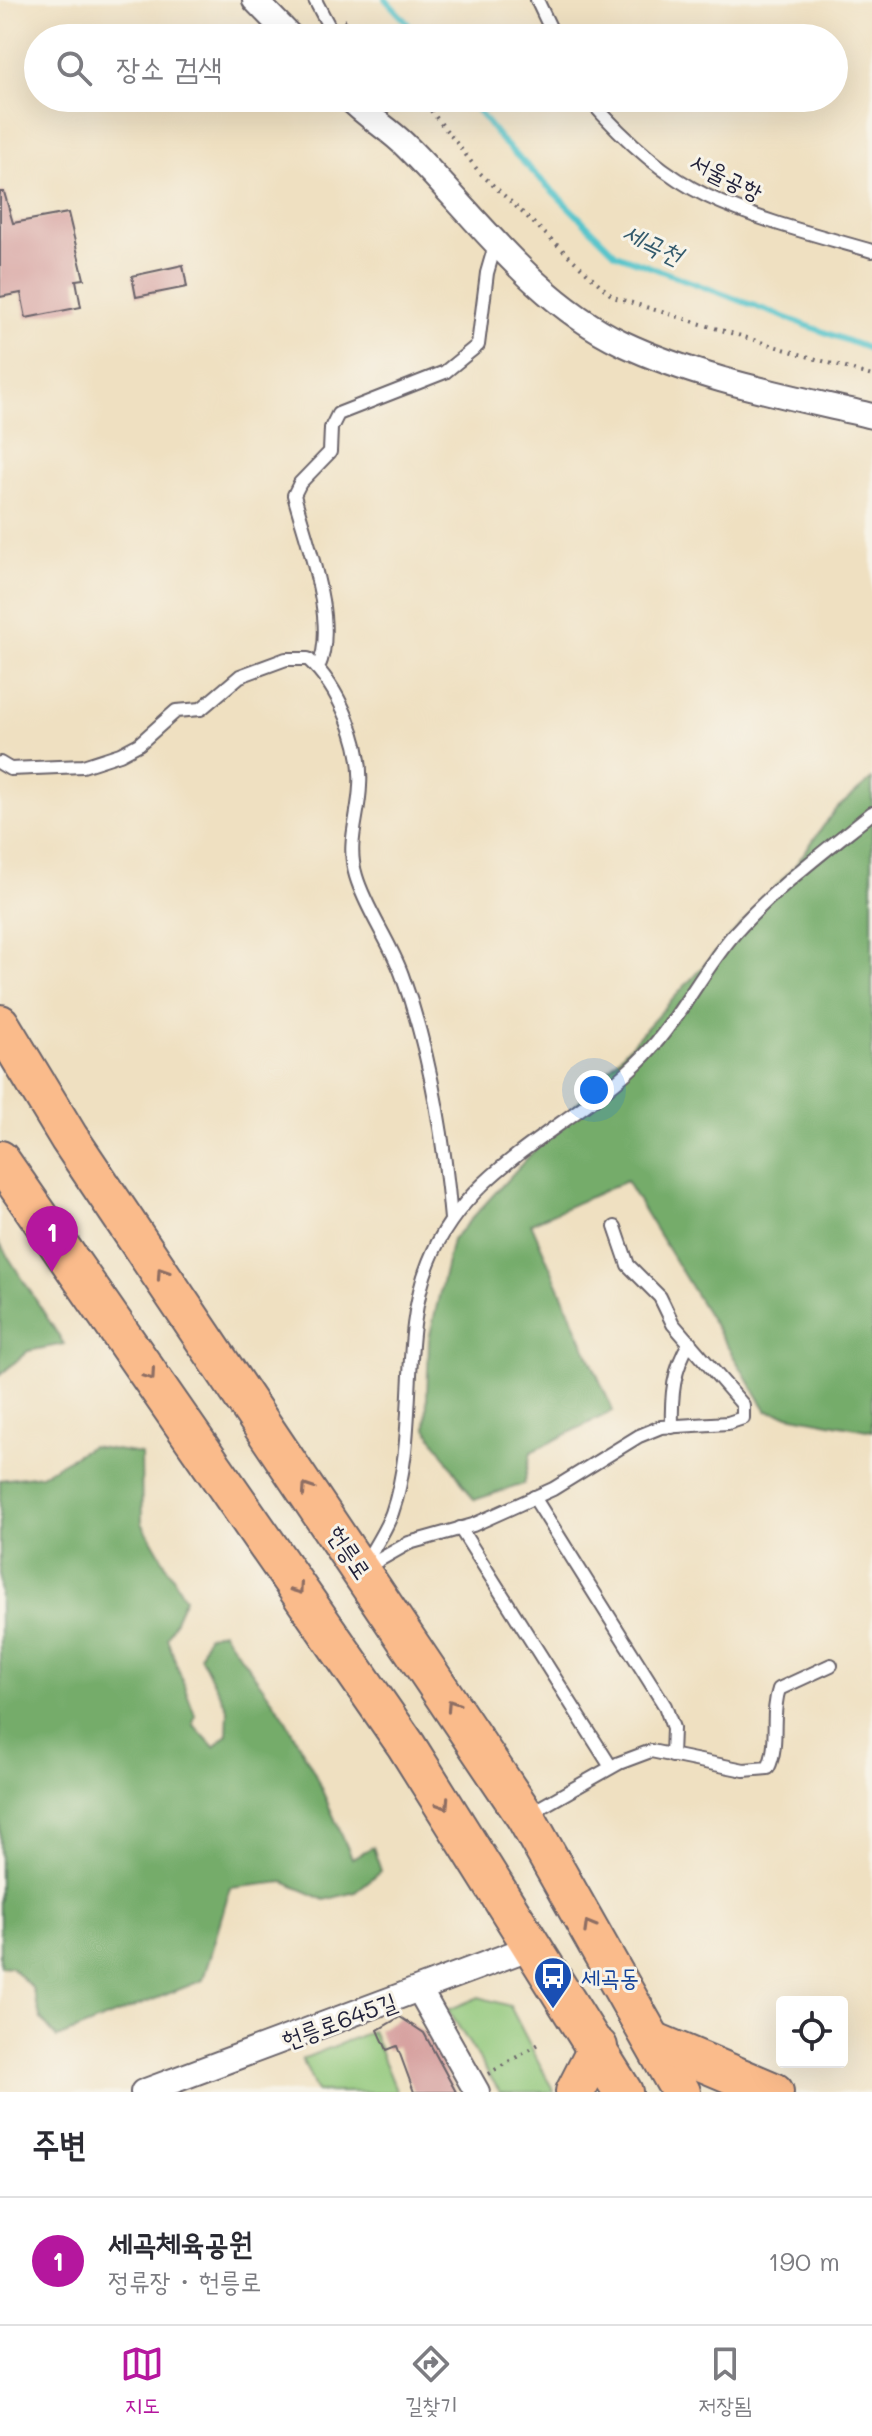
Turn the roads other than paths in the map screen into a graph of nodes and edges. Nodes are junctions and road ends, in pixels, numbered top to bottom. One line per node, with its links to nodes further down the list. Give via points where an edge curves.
1 (255, 0): 4 (street)
2 (537, 0): 6 (lane)
3 (318, 1): 5 (lane)
4 (278, 24)
5 (326, 24)
6 (548, 24)
7 (378, 112): 9 (street)
8 (602, 112): 10 (lane, 서울공항, via 645,156 706,196)
9 (496, 242): 11 (street, via 587,323 621,342 737,383); 12 (lane, via 478,345 445,372 338,414 330,452 294,495 324,620)
10 (872, 251)
11 (872, 416)
12 (318, 668): 13 (lane, via 308,659 286,659 240,676 201,709 176,711 139,744 83,766 10,769); 21 (lane, via 350,729 359,764 352,854 356,877 412,1004 442,1142)
13 (0, 763)
14 (872, 813): 21 (lane, via 734,935 678,1017 644,1056 569,1120 517,1154)
15 (0, 1024): 17 (main road, 헌릉로)
16 (0, 1046): 17 (main road)
17 (69, 1138): 27 (main road, 헌릉로, one-way to 17)
18 (0, 1152): 20 (main road)
19 (0, 1160): 20 (main road)
20 (26, 1196): 32 (main road, one-way to 32, via 406,1745)
21 (451, 1219): 27 (lane, via 428,1265 418,1308 402,1470 391,1514)
22 (615, 1227): 23 (lane, via 628,1265 660,1297 673,1324)
23 (690, 1342): 24 (lane, via 679,1359 671,1395); 24 (lane, via 743,1405 743,1418)
24 (672, 1427): 25 (lane, via 639,1436)
25 (534, 1497): 26 (lane); 29 (lane, via 665,1706 673,1728)
26 (460, 1528): 27 (lane, via 409,1543); 30 (lane)
27 (362, 1570): 31 (main road, 헌릉로, one-way to 27)
28 (831, 1665): 29 (lane, via 779,1689 768,1768 744,1770)
29 (672, 1756): 30 (lane, via 651,1751)
30 (611, 1767): 31 (lane)
31 (525, 1816): 34 (main road, 헌릉로, one-way to 31)
32 (534, 1946): 33 (street, 헌릉로645길); 35 (main road)
33 (420, 1991): 36 (street); 37 (street, 헌릉로645길)
34 (653, 2041): 40 (main road, 헌릉로); 41 (main road)
35 (598, 2047): 38 (main road); 39 (main road)
36 (475, 2087)
37 (143, 2092)
38 (575, 2092)
39 (623, 2092)
40 (681, 2092)
41 (774, 2092)

